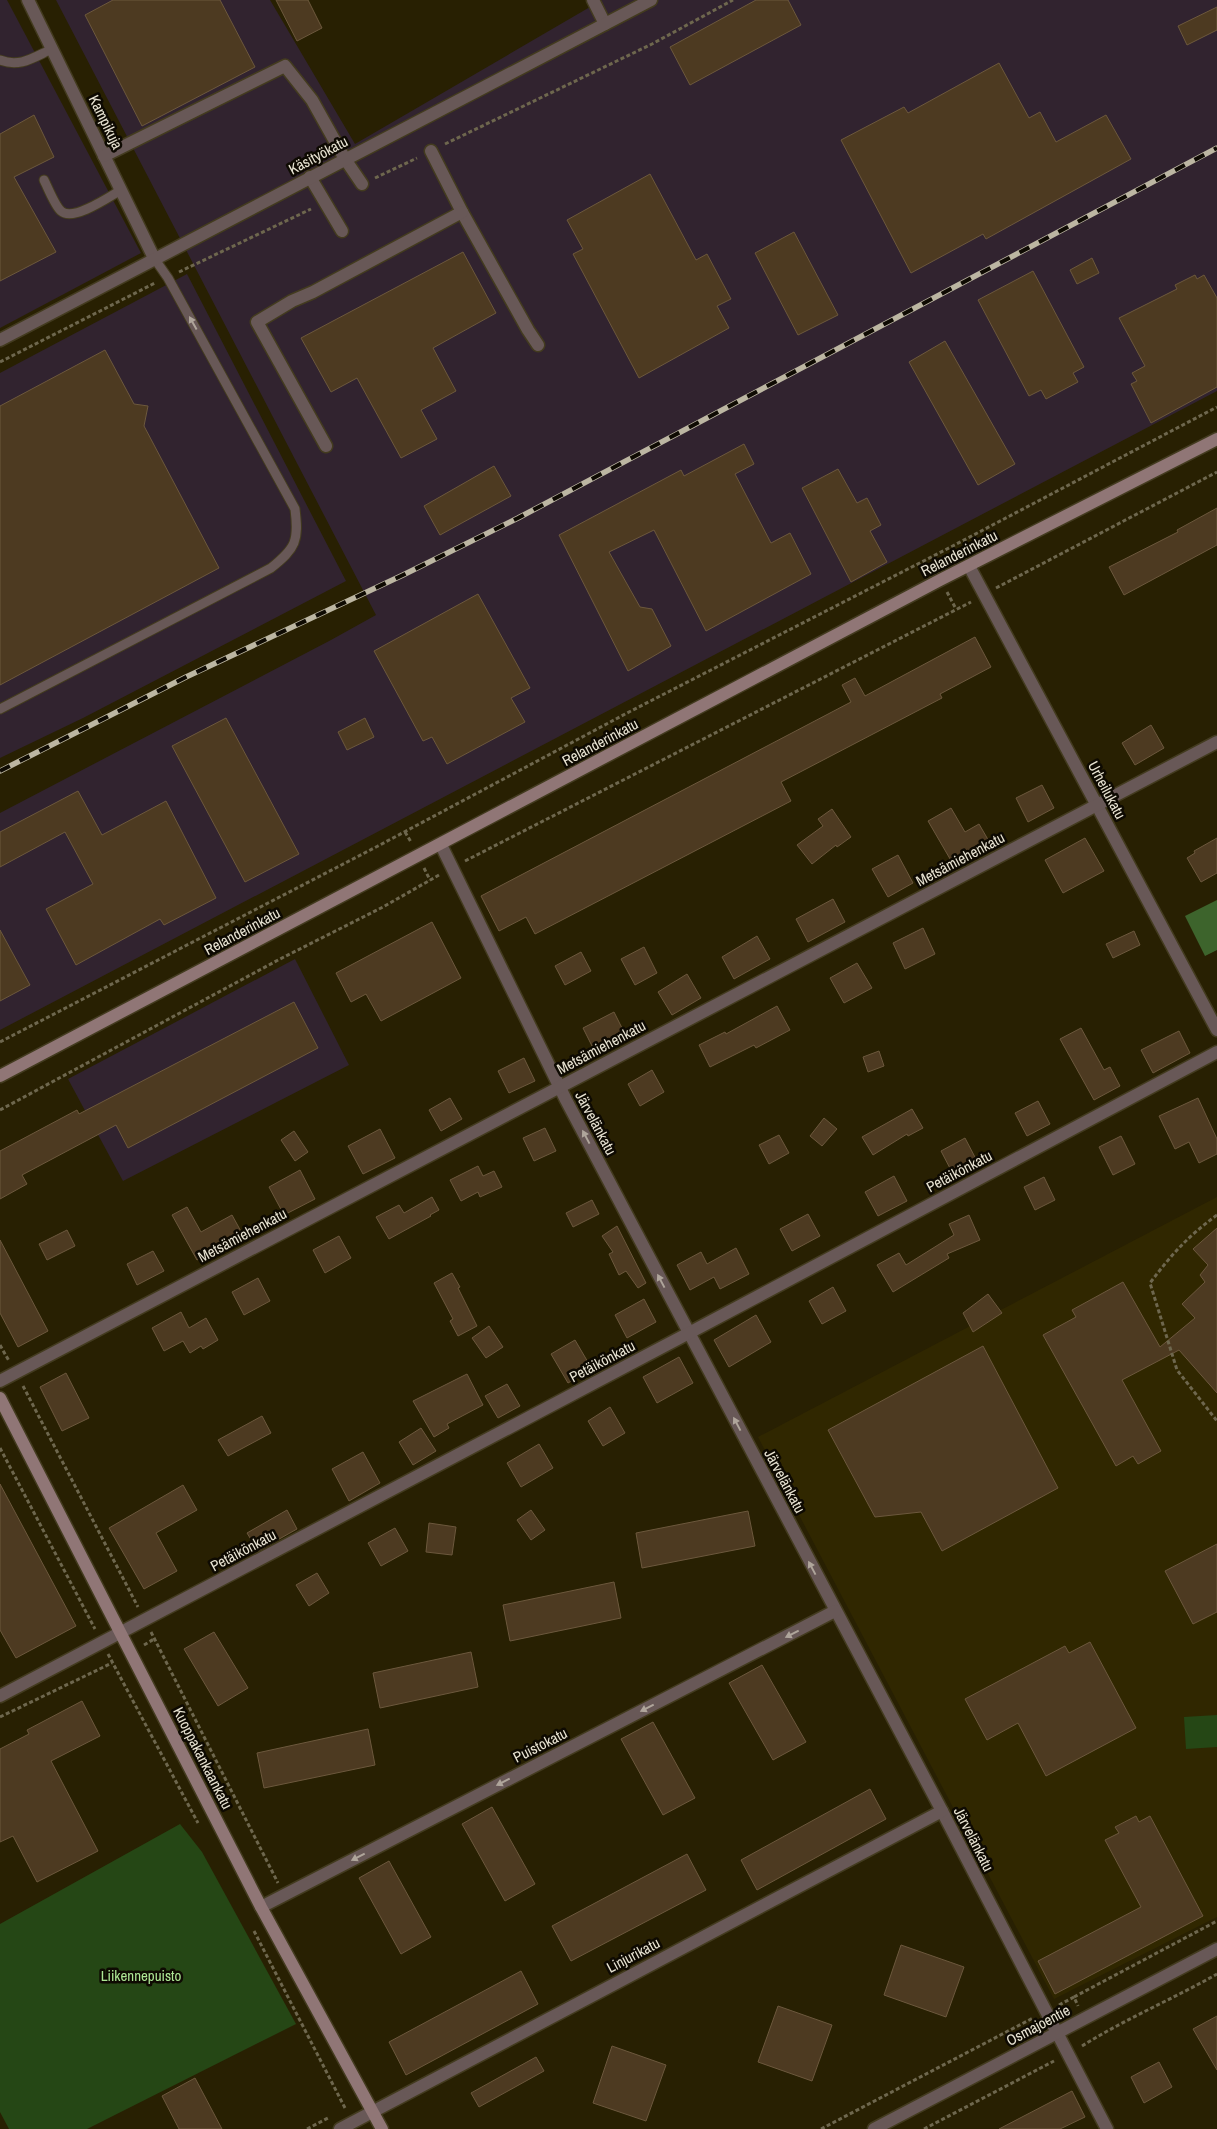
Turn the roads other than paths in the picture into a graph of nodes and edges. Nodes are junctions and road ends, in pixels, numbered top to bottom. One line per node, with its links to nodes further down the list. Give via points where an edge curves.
1 (28, 0): 5 (street, Kampikuja)
2 (593, 0): 4 (street)
3 (651, 0): 4 (street, Käsityökatu)
4 (605, 24): 9 (street, Käsityökatu)
5 (52, 49): 6 (lane, via 20,64); 8 (street, Kampikuja)
6 (0, 60)
7 (431, 151): 14 (street)
8 (104, 156): 9 (street, via 285,66 312,100); 13 (street, Kampikuja)
9 (345, 159): 10 (street, Käsityökatu); 12 (street)
10 (310, 178): 15 (street); 16 (street, Käsityökatu)
11 (44, 180): 13 (lane, via 61,211 69,215 78,214)
12 (362, 184)
13 (121, 190): 16 (street, Kampikuja)
14 (462, 212): 18 (street); 20 (street, via 257,322)
15 (342, 231)
16 (154, 258): 17 (street, Käsityökatu); 22 (lane, one-way to 16, via 271,568 289,553 298,532 295,509)
17 (0, 340)
18 (538, 345)
19 (1217, 438): 21 (main road, Relanderinkatu)
20 (326, 446)
21 (969, 566): 24 (street, Urheilukatu); 25 (main road, Relanderinkatu)
22 (0, 709)
23 (1217, 742): 24 (street, Metsämiehenkatu)
24 (1096, 805): 26 (street, Urheilukatu); 29 (street, Metsämiehenkatu)
25 (441, 845): 28 (main road, Relanderinkatu); 29 (street, Järvelänkatu)
26 (1217, 1030)
27 (1217, 1052): 30 (street, Petäikönkatu)
28 (0, 1076)
29 (560, 1087): 30 (street, Järvelänkatu, one-way to 29); 31 (street, Metsämiehenkatu)
30 (689, 1333): 33 (street, Järvelänkatu, one-way to 30); 34 (street, Petäikönkatu)
31 (0, 1381)
32 (0, 1398): 34 (main road, Kuoppakankaankatu)
33 (835, 1612): 36 (street, Järvelänkatu); 37 (street, Puistokatu, one-way to 37)
34 (121, 1632): 35 (street, Petäikönkatu); 37 (main road, Kuoppakankaankatu)
35 (0, 1696)
36 (942, 1811): 39 (street, Järvelänkatu); 40 (street, Linjurikatu)
37 (261, 1907): 40 (main road, Kuoppakankaankatu)
38 (1217, 1949): 39 (street, Osmajoentie)
39 (1056, 2033): 43 (street, Osmajoentie); 44 (street, Järvelänkatu)
40 (373, 2111): 41 (street, Linjurikatu); 42 (main road, Kuoppakankaankatu)
41 (340, 2129)
42 (382, 2129)
43 (874, 2129)
44 (1106, 2129)

